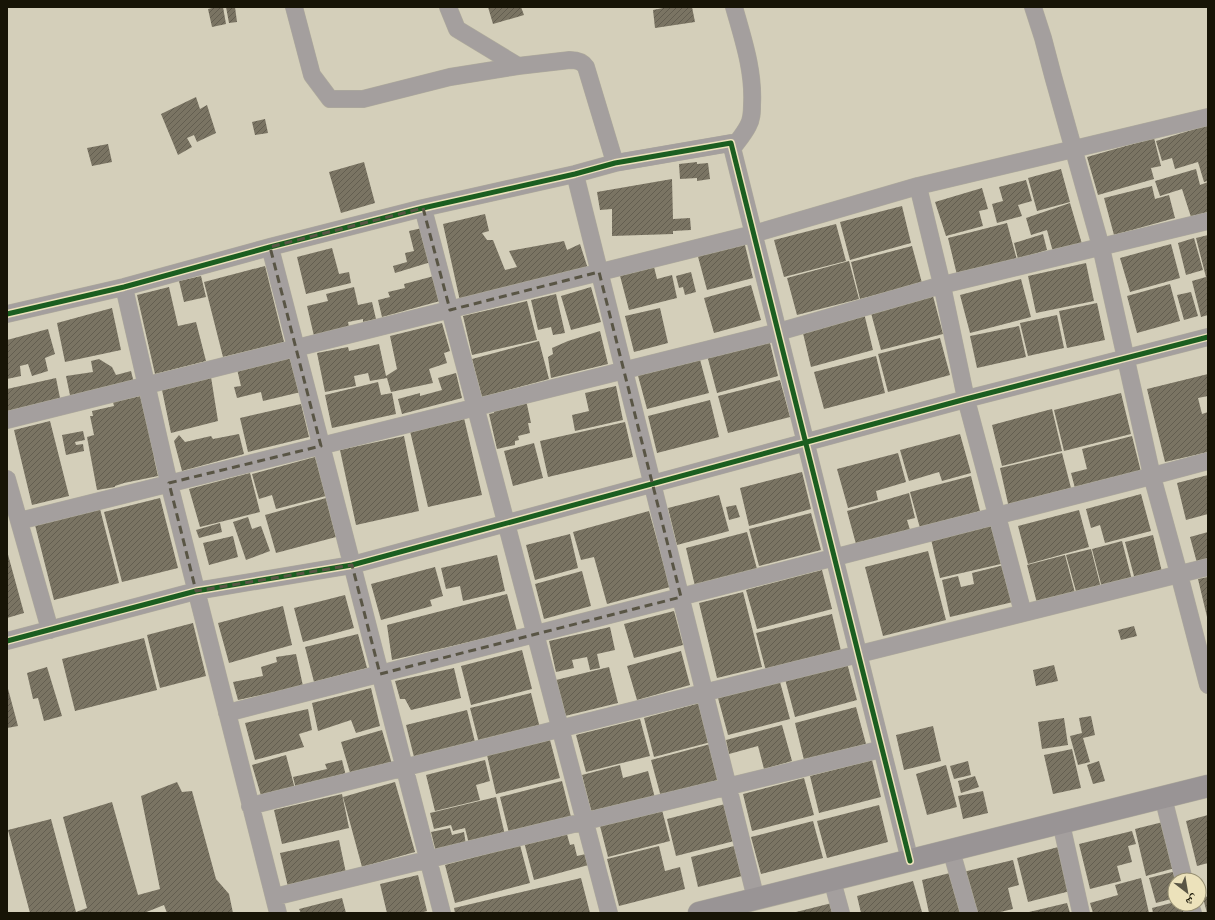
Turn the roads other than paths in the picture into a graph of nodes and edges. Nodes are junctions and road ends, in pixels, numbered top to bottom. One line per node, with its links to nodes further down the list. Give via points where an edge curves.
1 (294, 7): 5 (street, via 312,75 330,99 363,99 450,76)
2 (448, 7): 5 (street, via 457,29)
3 (734, 7): 7 (street, via 752,75 752,99 748,126)
4 (1033, 7): 8 (street)
5 (518, 66): 9 (street, via 570,60 583,63)
6 (1208, 117): 8 (street)
7 (732, 149): 9 (street, via 731,143 725,143); 14 (street)
8 (1074, 149): 11 (street); 16 (street)
9 (615, 163): 10 (street)
10 (575, 174): 12 (street); 17 (street)
11 (918, 186): 14 (street); 18 (street)
12 (423, 208): 15 (street); 20 (street)
13 (1208, 221): 16 (street)
14 (753, 234): 17 (street); 22 (street)
15 (270, 247): 19 (street); 24 (street)
16 (1101, 247): 18 (street); 25 (street)
17 (599, 272): 20 (street); 26 (street)
18 (942, 286): 22 (street); 28 (street)
19 (124, 287): 21 (street); 27 (street)
20 (450, 310): 24 (street); 29 (street)
21 (7, 314)
22 (778, 332): 26 (street); 31 (street)
23 (1208, 337): 25 (street)
24 (296, 348): 27 (street); 32 (street)
25 (1126, 358): 28 (street); 34 (street)
26 (624, 370): 29 (street); 37 (street)
27 (146, 386): 30 (street); 36 (street)
28 (966, 399): 31 (street); 38 (street)
29 (476, 407): 32 (street); 40 (street)
30 (7, 420)
31 (806, 442): 37 (street); 41 (street)
32 (321, 446): 36 (street); 42 (street)
33 (1208, 461): 34 (street)
34 (1152, 476): 38 (street); 44 (street)
35 (7, 479): 39 (street)
36 (169, 484): 39 (street); 45 (street)
37 (652, 484): 40 (street); 46 (street)
38 (997, 516): 41 (street); 47 (street)
39 (19, 521): 48 (street)
40 (506, 523): 42 (street); 49 (street)
41 (834, 558): 46 (street); 51 (street)
42 (352, 565): 45 (street); 52 (street)
43 (1208, 567): 44 (street)
44 (1179, 574): 47 (street); 53 (street)
45 (196, 591): 48 (street); 55 (street)
46 (681, 597): 49 (street); 54 (street)
47 (1023, 613): 51 (street)
48 (50, 630): 50 (street)
49 (536, 634): 52 (street); 56 (street)
50 (7, 641)
51 (858, 654): 54 (street); 57 (street)
52 (380, 674): 55 (street); 58 (street)
53 (1207, 677)
54 (704, 693): 56 (street); 60 (street)
55 (227, 713): 62 (street)
56 (560, 729): 58 (street); 63 (street)
57 (882, 749): 60 (street); 67 (street)
58 (404, 768): 62 (street); 66 (street)
59 (1208, 786): 61 (street)
60 (728, 787): 63 (street); 70 (street)
61 (1163, 797): 64 (street); 68 (street)
62 (250, 806): 71 (street)
63 (585, 822): 66 (street); 74 (street)
64 (1061, 823): 65 (street); 77 (street)
65 (951, 850): 67 (street); 76 (street)
66 (428, 860): 71 (street); 73 (street)
67 (910, 861): 69 (street)
68 (1182, 872)
69 (832, 880): 70 (street); 75 (street)
70 (756, 899): 72 (street)
71 (276, 905)
72 (712, 911)
73 (442, 913)
74 (609, 913)
75 (840, 913)
76 (969, 913)
77 (1081, 913)

